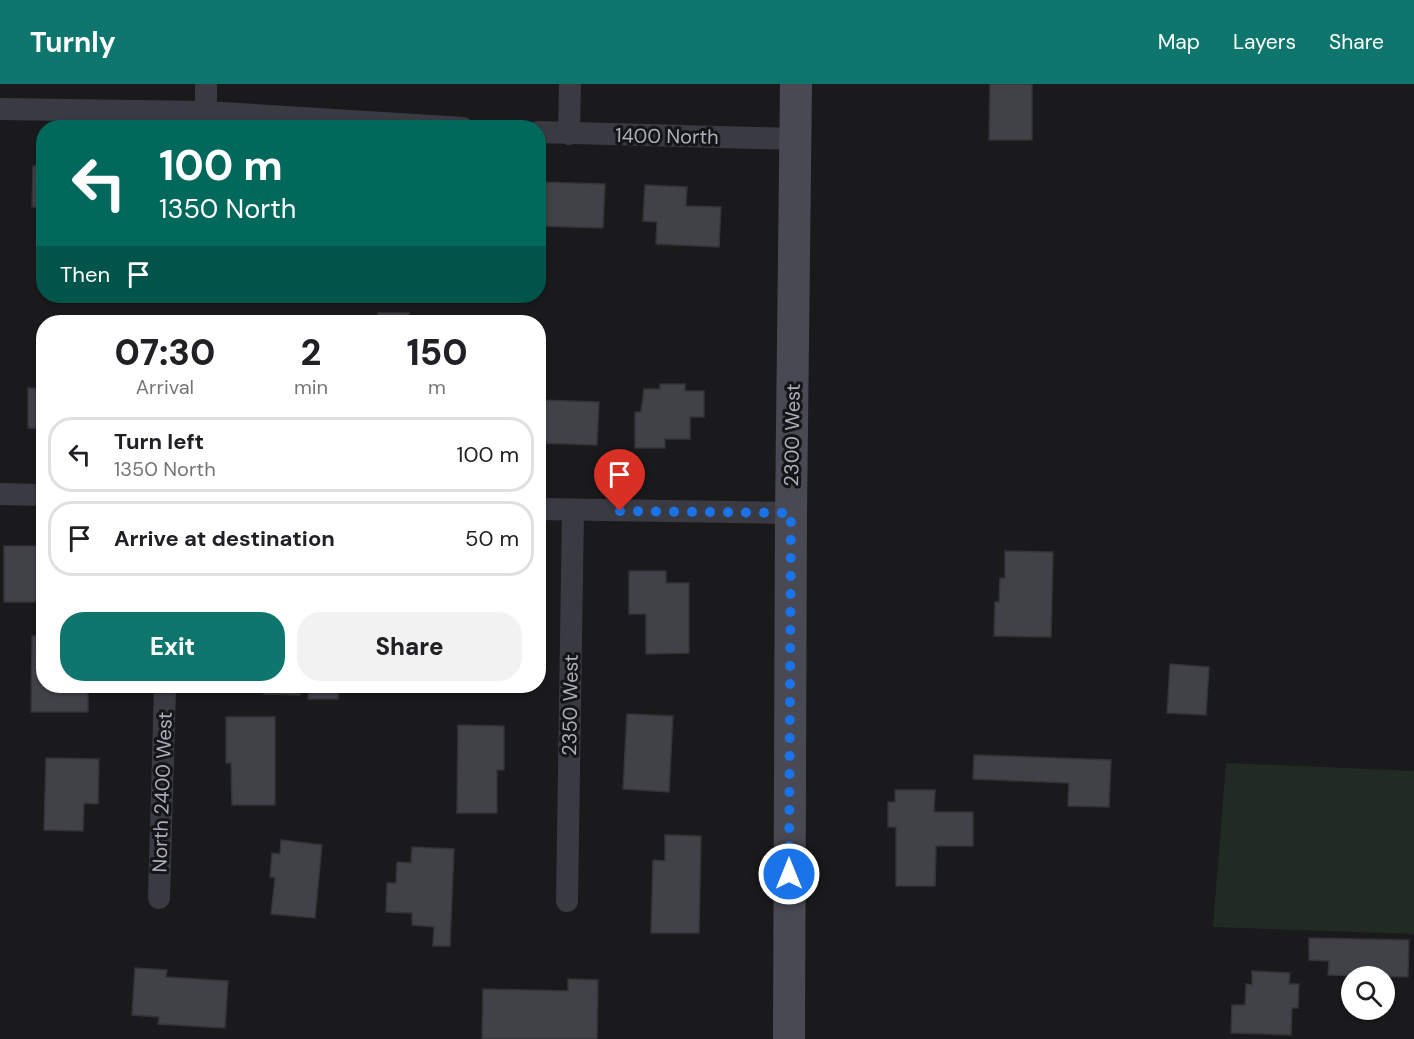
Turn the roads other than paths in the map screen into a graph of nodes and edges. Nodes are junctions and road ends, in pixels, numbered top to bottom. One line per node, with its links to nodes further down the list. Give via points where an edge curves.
1 (206, 84): 5 (street)
2 (570, 84): 8 (street)
3 (796, 84): 9 (main road, 2300 West)
4 (0, 109): 5 (street)
5 (206, 112): 6 (street)
6 (334, 120)
7 (546, 133): 8 (street, 1400 North)
8 (569, 134): 9 (street, 1400 North)
9 (795, 139): 14 (main road, 2300 West)
10 (0, 494): 11 (street)
11 (36, 495)
12 (546, 509): 13 (street)
13 (573, 510): 14 (street); 17 (street, 2350 West)
14 (791, 513): 18 (main road, 2300 West)
15 (165, 693): 16 (street, North 2400 West)
16 (159, 898)
17 (567, 901)
18 (789, 1039)

